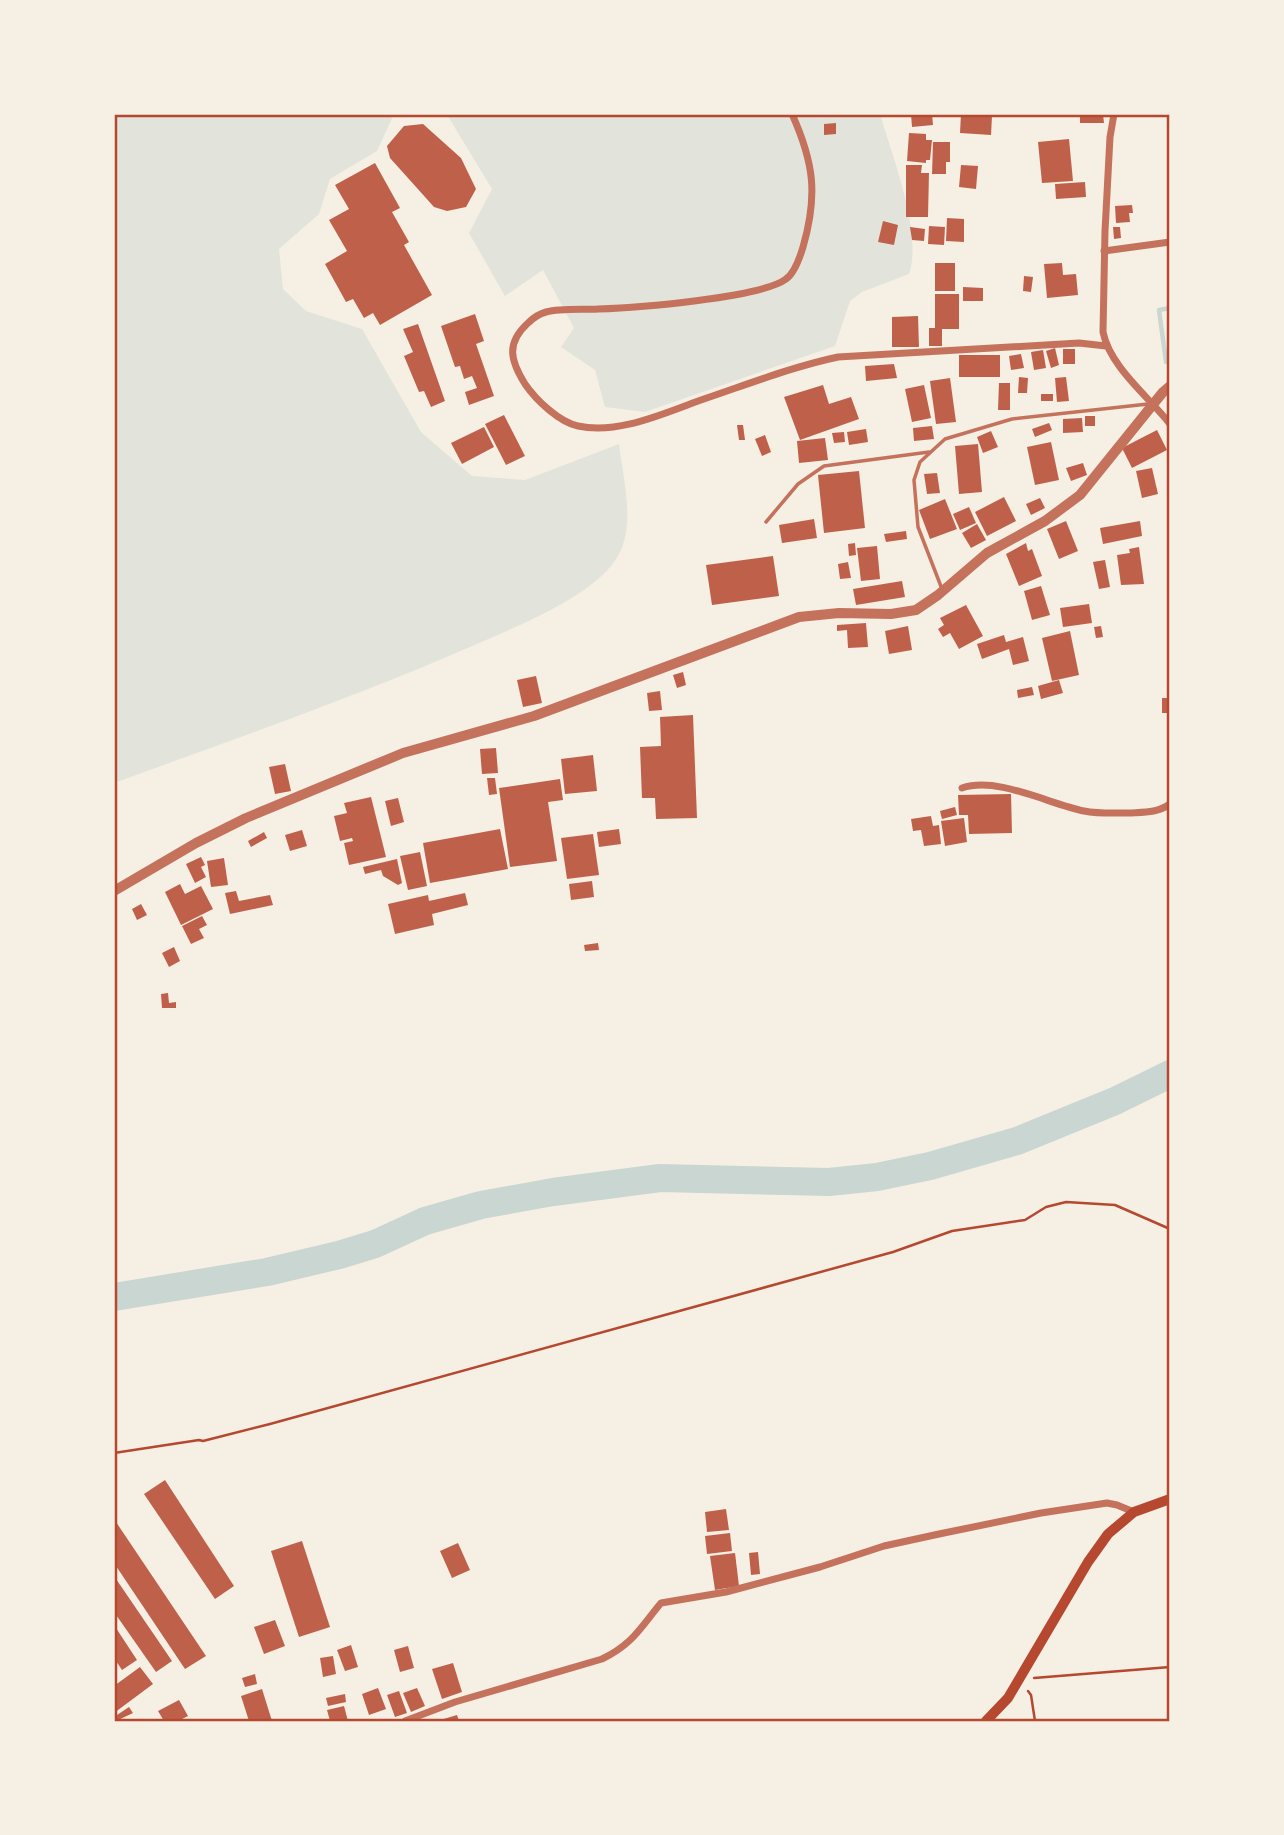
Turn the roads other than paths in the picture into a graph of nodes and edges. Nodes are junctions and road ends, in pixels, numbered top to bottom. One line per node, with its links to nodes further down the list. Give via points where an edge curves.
1 (792, 114): 5 (street, via 814,188 800,259 787,279 738,294 546,312 521,330 511,351 525,383 542,403 577,426 606,428 649,419 838,357 1079,343)
2 (1114, 114): 4 (street)
3 (1170, 242): 4 (street)
4 (1104, 251): 5 (street)
5 (1106, 346): 7 (street)
6 (1170, 386): 7 (street)
7 (1154, 403): 8 (street); 9 (lane, via 1012,419 945,439); 11 (street, via 1080,495 987,554)
8 (1170, 424)
9 (931, 452): 10 (lane, via 824,466 798,484); 11 (lane, via 920,462 914,480 918,527)
10 (766, 522)
11 (943, 591): 14 (street, via 916,610 799,617 534,716 403,753 246,818)
12 (962, 788): 13 (street, via 974,784 1009,789 1095,813 1157,812)
13 (1170, 804)
14 (114, 891)
15 (1170, 1499): 16 (main road)
16 (1133, 1512): 17 (street, via 1107,1503 1003,1520 884,1546 726,1592 661,1603 638,1634 613,1653); 18 (main road, via 1098,1546 1020,1680)
17 (405, 1721)
18 (986, 1721)

